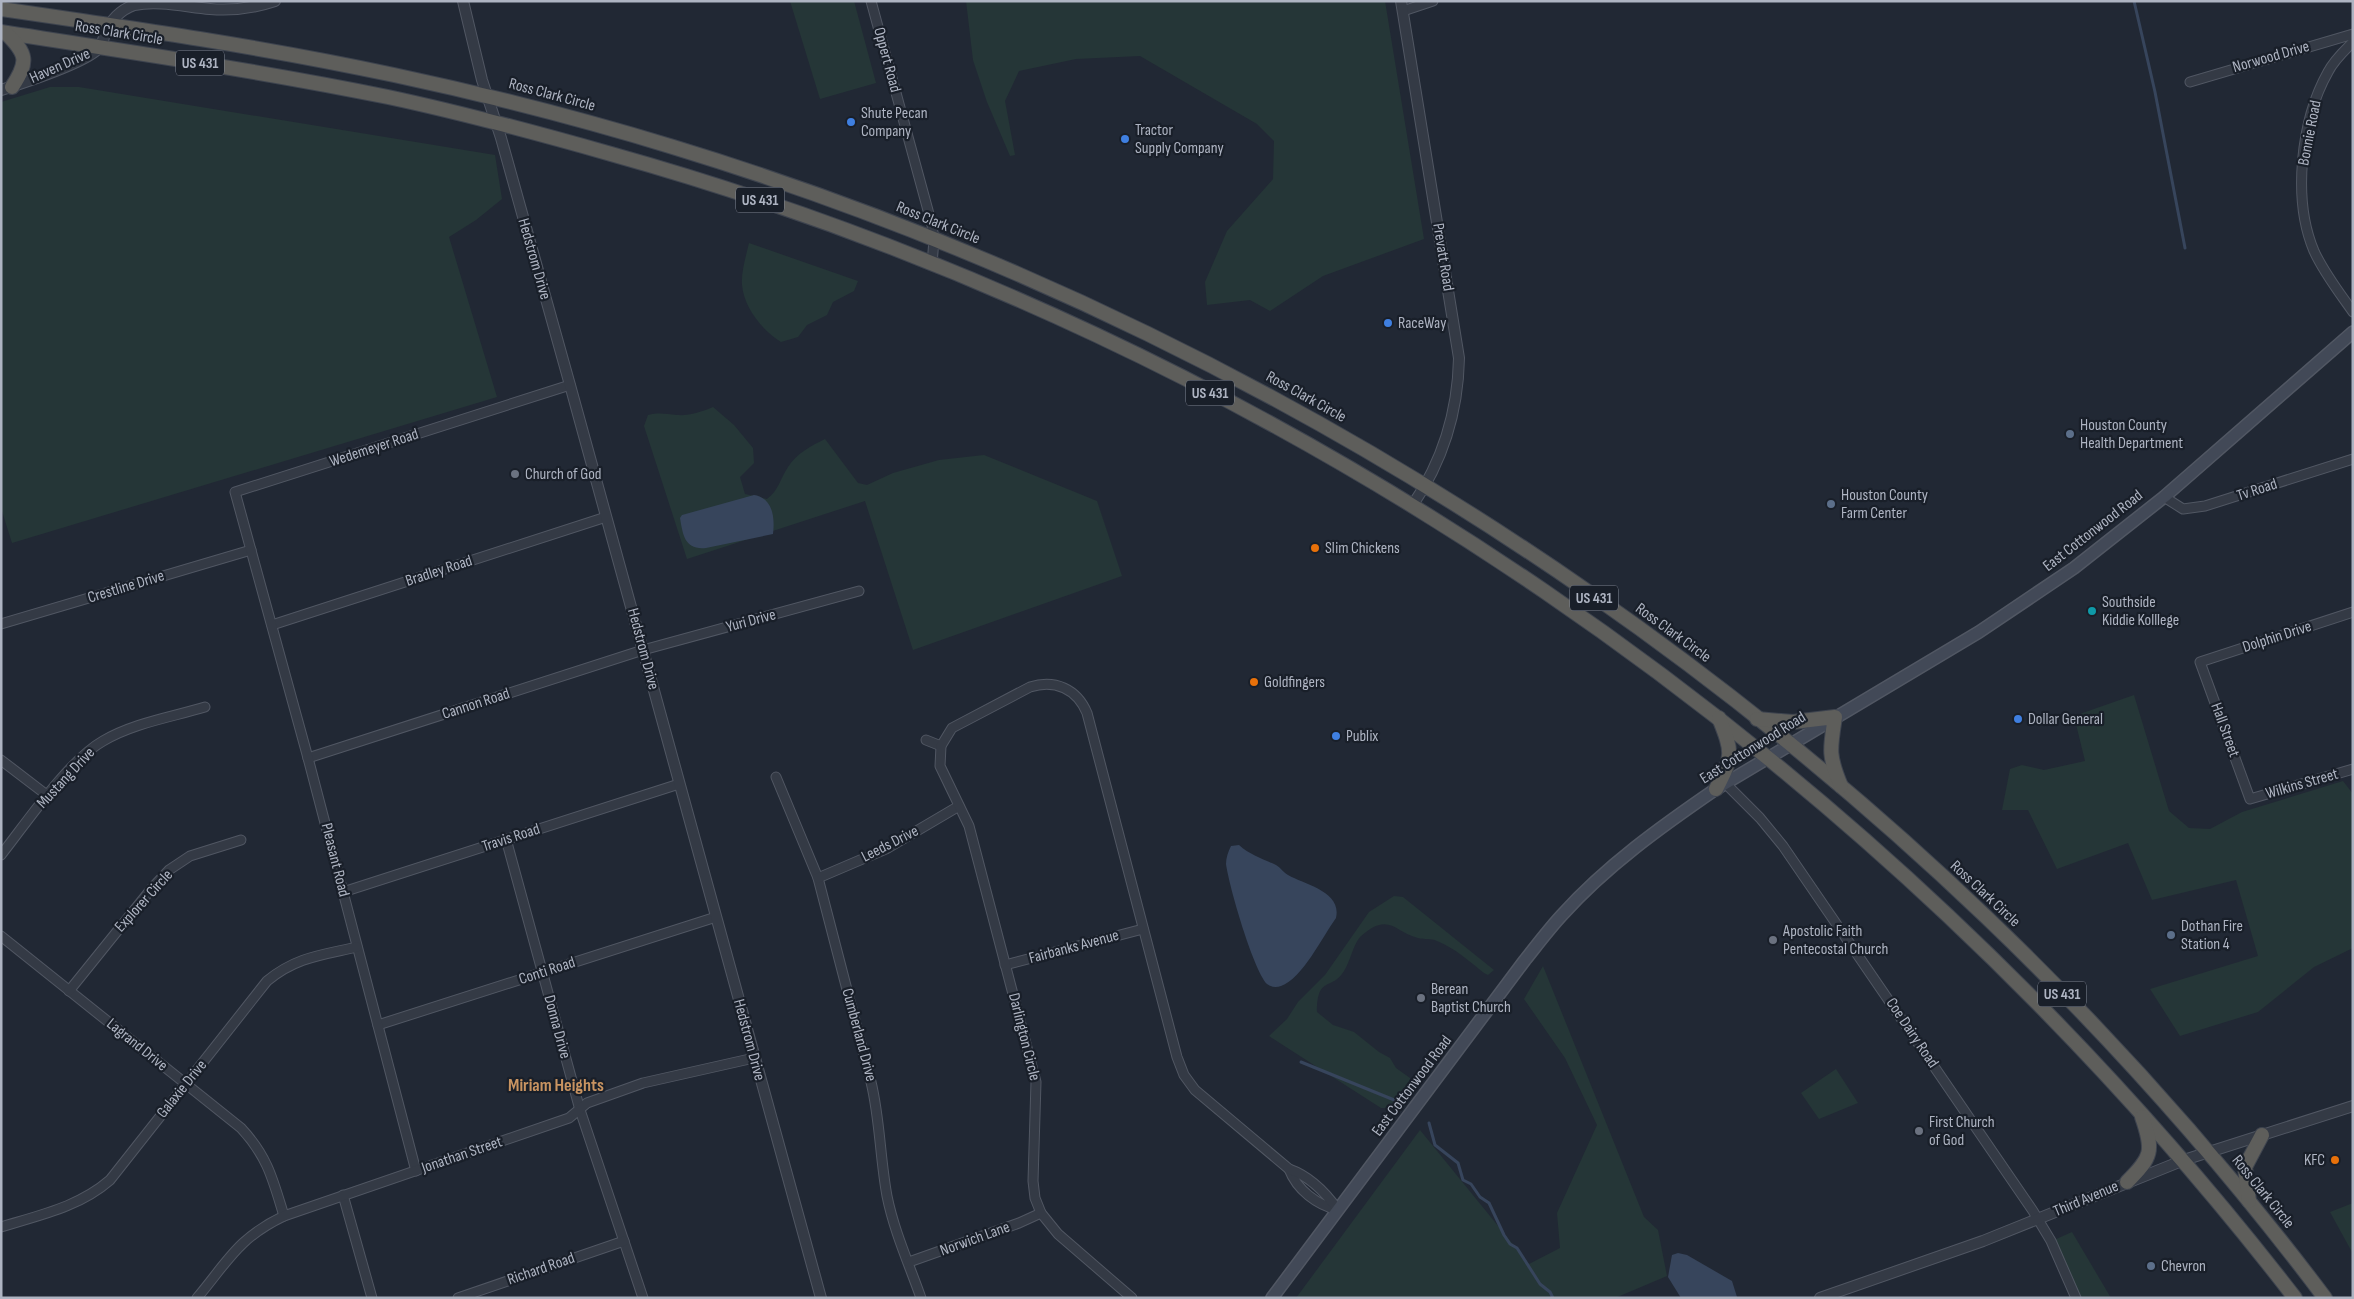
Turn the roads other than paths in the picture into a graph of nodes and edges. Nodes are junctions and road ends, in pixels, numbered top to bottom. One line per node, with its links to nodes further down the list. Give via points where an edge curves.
1 (275, 1): 7 (street, Haven Drive, via 228,10 144,3 124,9)
2 (462, 1): 14 (street, Hedstrom Drive)
3 (871, 1): 16 (street, Oppert Road)
4 (1433, 1): 5 (street)
5 (1402, 6): 24 (street, Prevatt Road, via 1459,358 1459,389 1451,423)
6 (1, 9): 7 (highway, Ross Clark Circle / US 431)
7 (109, 25): 11 (street, Haven Drive); 14 (highway, Ross Clark Circle / US 431, via 283,53)
8 (4, 32): 11 (highway, Ross Clark Circle / US 431); 13 (highway, via 20,47 24,57 23,70)
9 (2353, 34): 12 (street, Norwood Drive)
10 (2353, 42): 18 (street, Bonnie Road, via 2329,70 2318,92 2303,159 2302,195 2314,250)
11 (100, 47): 13 (street, Haven Drive, via 67,66); 15 (highway, Ross Clark Circle / US 431, via 285,77)
12 (2190, 82)
13 (7, 88)
14 (487, 96): 15 (street, Hedstrom Drive); 16 (highway, Ross Clark Circle / US 431, via 724,164 849,206)
15 (496, 122): 17 (highway, Ross Clark Circle / US 431, via 738,193); 22 (street, Hedstrom Drive)
16 (934, 240): 17 (street, Oppert Road); 20 (highway, Ross Clark Circle / US 431)
17 (932, 264): 21 (highway, Ross Clark Circle / US 431, via 1046,312)
18 (2353, 312)
19 (2353, 332): 25 (main road, East Cottonwood Road)
20 (1162, 341): 21 (highway); 24 (highway, Ross Clark Circle / US 431, via 1323,426)
21 (1153, 363): 26 (highway, Ross Clark Circle / US 431)
22 (570, 386): 27 (street, Hedstrom Drive); 28 (street, Wedemeyer Road, via 235,492)
23 (2353, 459): 25 (street, Tv Road, via 2205,506 2183,509)
24 (1425, 486): 26 (street, Prevatt Road); 29 (highway, Ross Clark Circle / US 431)
25 (2164, 497): 40 (main road, East Cottonwood Road, via 2091,556 2027,601)
26 (1412, 506): 30 (highway, Ross Clark Circle / US 431)
27 (606, 517): 34 (street, Bradley Road); 35 (street, Hedstrom Drive)
28 (251, 550): 33 (street, Crestline Drive); 34 (street, Pleasant Road)
29 (1543, 562): 30 (highway, via 1534,574); 42 (highway, Ross Clark Circle / US 431, via 1662,645)
30 (1518, 574): 41 (highway, Ross Clark Circle / US 431, via 1612,638)
31 (859, 591): 35 (street, Yuri Drive)
32 (2353, 612): 36 (street, Dolphin Drive)
33 (1, 624)
34 (272, 625): 46 (street, Pleasant Road)
35 (643, 650): 46 (street, Cannon Road); 51 (street, Hedstrom Drive)
36 (2200, 662): 55 (street, Hall Street)
37 (1068, 678): 38 (street)
38 (1064, 687): 44 (street, via 1044,684 1030,687 958,724); 63 (street, via 1076,695 1087,713)
39 (205, 707): 54 (street, Mustang Drive, via 103,740 84,754)
40 (1835, 716): 42 (highway, via 1793,722); 45 (main road, East Cottonwood Road); 53 (highway, via 1830,752 1832,766)
41 (1718, 718): 47 (highway, Ross Clark Circle / US 431); 52 (highway, via 1730,753)
42 (1756, 718): 45 (highway, Ross Clark Circle / US 431)
43 (926, 740): 44 (street)
44 (940, 746): 56 (street, Darlington Circle, via 940,766)
45 (1791, 746): 47 (main road, East Cottonwood Road); 53 (highway, Ross Clark Circle / US 431)
46 (308, 758): 61 (street, Pleasant Road)
47 (1770, 758): 52 (main road, East Cottonwood Road); 69 (highway, Ross Clark Circle / US 431, via 1896,868)
48 (1, 760): 54 (street)
49 (2353, 769): 55 (street, Wilkins Street)
50 (776, 777): 60 (street, Cumberland Drive)
51 (679, 784): 57 (street, Travis Road); 62 (street, Hedstrom Drive)
52 (1721, 787): 84 (main road, East Cottonwood Road, via 1636,847 1562,915); 87 (street, Coe Dairy Road, via 1760,818 1783,846)
53 (1842, 788): 66 (highway, Ross Clark Circle / US 431)
54 (48, 796): 59 (street, Mustang Drive)
55 (2250, 799)
56 (959, 806): 60 (street, Leeds Drive, via 886,849); 67 (street, Darlington Circle, via 970,826)
57 (506, 839): 61 (street, Travis Road); 68 (street, Donna Drive)
58 (241, 840): 70 (street, Explorer Circle, via 190,856 169,870)
59 (1, 855)
60 (818, 878): 90 (street, Cumberland Drive, via 877,1108 893,1222)
61 (343, 892): 65 (street, Pleasant Road)
62 (716, 917): 68 (street, Conti Road); 72 (street, Hedstrom Drive)
63 (1143, 929): 67 (street, Fairbanks Avenue); 84 (street, via 1176,1057 1184,1075 1195,1090 1289,1169 1300,1173 1328,1196)
64 (1, 936): 70 (street, Lagrand Drive)
65 (357, 946): 71 (street, Pleasant Road); 73 (street, Galaxie Drive, via 282,968 267,982)
66 (2033, 964): 69 (highway); 78 (highway, Ross Clark Circle / US 431)
67 (1005, 965): 85 (street, Darlington Circle, via 1036,1082 1033,1181)
68 (542, 973): 71 (street, Conti Road); 75 (street, Donna Drive)
69 (2016, 980): 76 (highway, Ross Clark Circle / US 431)
70 (69, 991): 73 (street, Lagrand Drive)
71 (378, 1026): 80 (street, Pleasant Road)
72 (754, 1058): 75 (street, Jonathan Street, via 643,1083 587,1103); 95 (street, Hedstrom Drive)
73 (186, 1084): 86 (street, Lagrand Drive, via 257,1145); 88 (street, Galaxie Drive, via 97,1192 74,1204)
74 (2353, 1106): 77 (street, Third Avenue)
75 (580, 1110): 80 (street, Jonathan Street, via 569,1118); 89 (street, Donna Drive)
76 (2140, 1112): 79 (highway, Ross Clark Circle / US 431); 81 (highway, via 2150,1151 2145,1164)
77 (2262, 1135): 78 (street, Third Avenue); 83 (highway, via 2245,1167)
78 (2208, 1152): 79 (street, Third Avenue); 83 (highway, Ross Clark Circle / US 431)
79 (2184, 1160): 81 (street, Third Avenue); 101 (highway, Ross Clark Circle / US 431)
80 (416, 1171): 82 (street, Jonathan Street)
81 (2126, 1182): 87 (street, Third Avenue)
82 (343, 1195): 86 (street, Jonathan Street); 92 (street)
83 (2249, 1202): 102 (highway, Ross Clark Circle / US 431)
84 (1338, 1210): 98 (main road, East Cottonwood Road)
85 (1041, 1213): 90 (street, Norwich Lane); 97 (street, Darlington Circle, via 1058,1234)
86 (284, 1216): 91 (street, Jonathan Street, via 244,1240)
87 (2038, 1219): 99 (street, Third Avenue); 100 (street, Coe Dairy Road)
88 (1, 1227)
89 (624, 1241): 93 (street, Richard Road); 94 (street, Donna Drive)
90 (909, 1262): 96 (street, Cumberland Drive)
91 (197, 1298)
92 (372, 1298)
93 (458, 1298)
94 (643, 1298)
95 (821, 1298)
96 (921, 1298)
97 (1132, 1298)
98 (1272, 1298)
99 (1820, 1298)
100 (2076, 1298)
101 (2295, 1298)
102 (2325, 1298)

